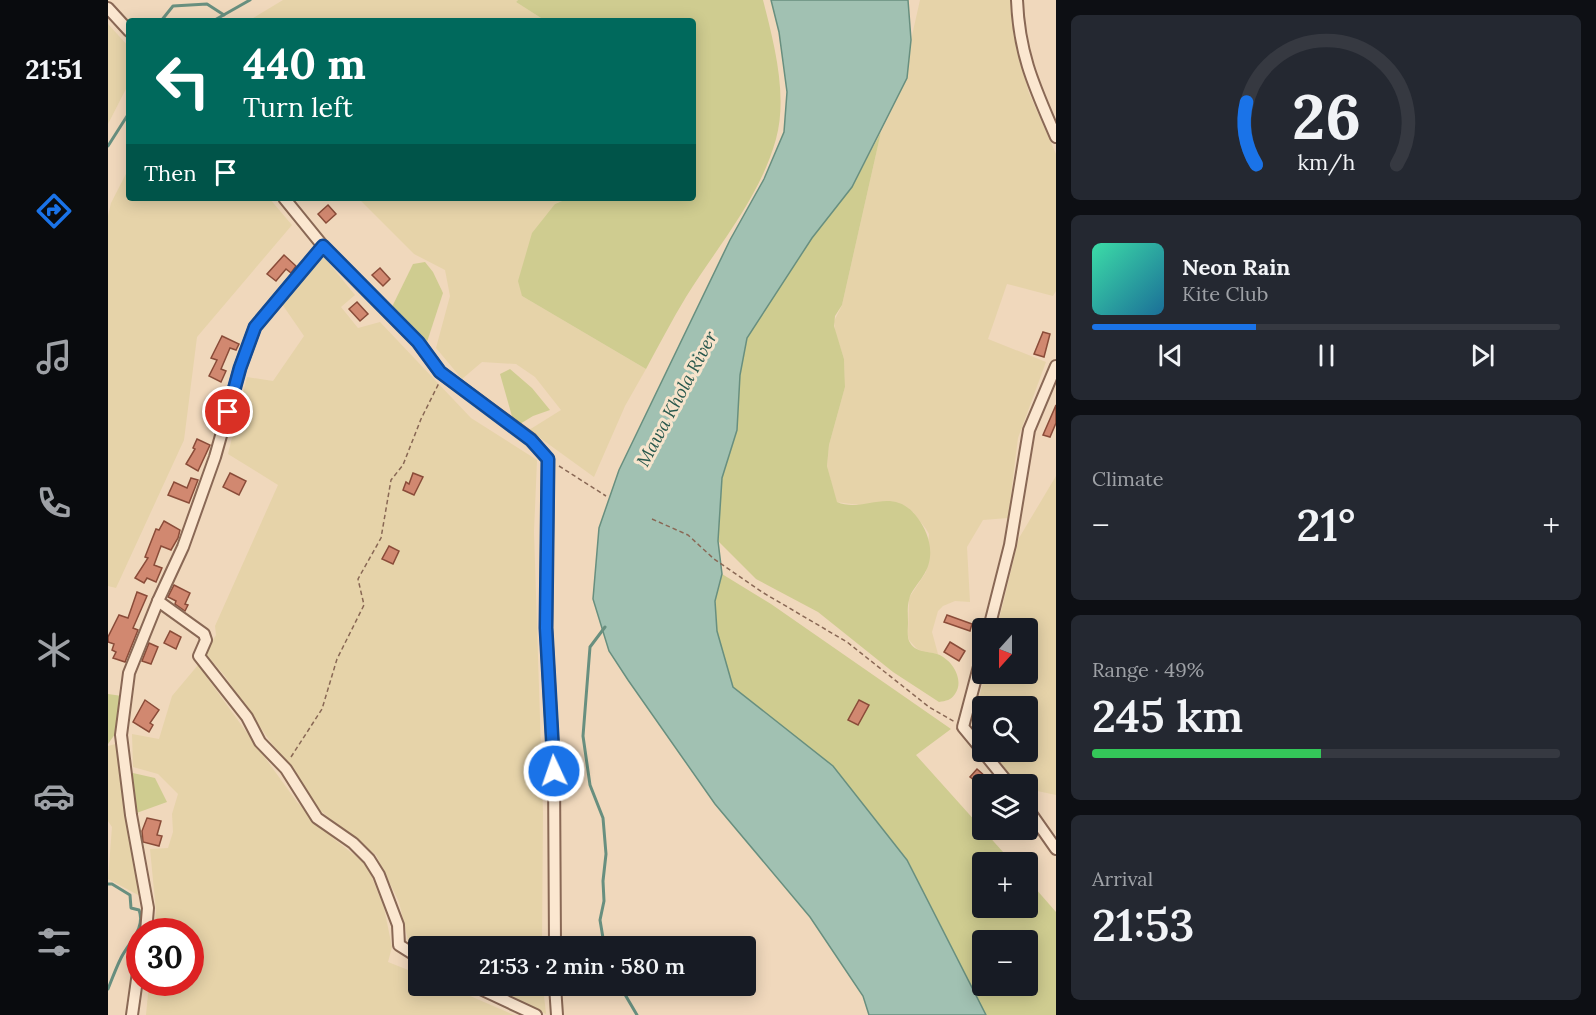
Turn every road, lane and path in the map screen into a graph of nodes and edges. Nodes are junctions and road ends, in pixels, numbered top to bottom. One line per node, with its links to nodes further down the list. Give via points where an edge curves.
1 (1017, 0): 4 (street, via 1024,59)
2 (108, 8): 3 (street)
3 (126, 28)
4 (1056, 137)
5 (286, 201): 6 (street)
6 (323, 246): 8 (street, via 418,342); 12 (street, via 255,327 215,457 183,547)
7 (1056, 366): 13 (street, via 1029,430 1010,545)
8 (440, 372): 9 (street, via 531,440); 18 (path, via 439,384 403,465 391,480 381,538 358,579 364,605 337,659 322,709)
9 (548, 459): 10 (path); 23 (street, via 546,628 554,771)
10 (606, 496)
11 (652, 519): 15 (path, via 687,535 721,564 784,607 810,618 847,642 928,707)
12 (158, 601): 18 (street, via 204,634 206,640 199,656 247,717 260,742); 22 (street, via 129,673 121,735)
13 (992, 618)
14 (974, 684): 15 (street)
15 (963, 727): 16 (street)
16 (972, 738)
17 (992, 762): 19 (street)
18 (286, 769): 24 (street, via 317,818 369,859 398,925 399,945)
19 (1001, 774)
20 (1038, 823): 21 (street)
21 (1056, 849)
22 (147, 918)
23 (555, 936)
24 (408, 951)
25 (135, 996): 28 (street)
26 (495, 996): 29 (street)
27 (555, 996): 30 (street)
28 (132, 1015)
29 (536, 1015)
30 (556, 1015)

